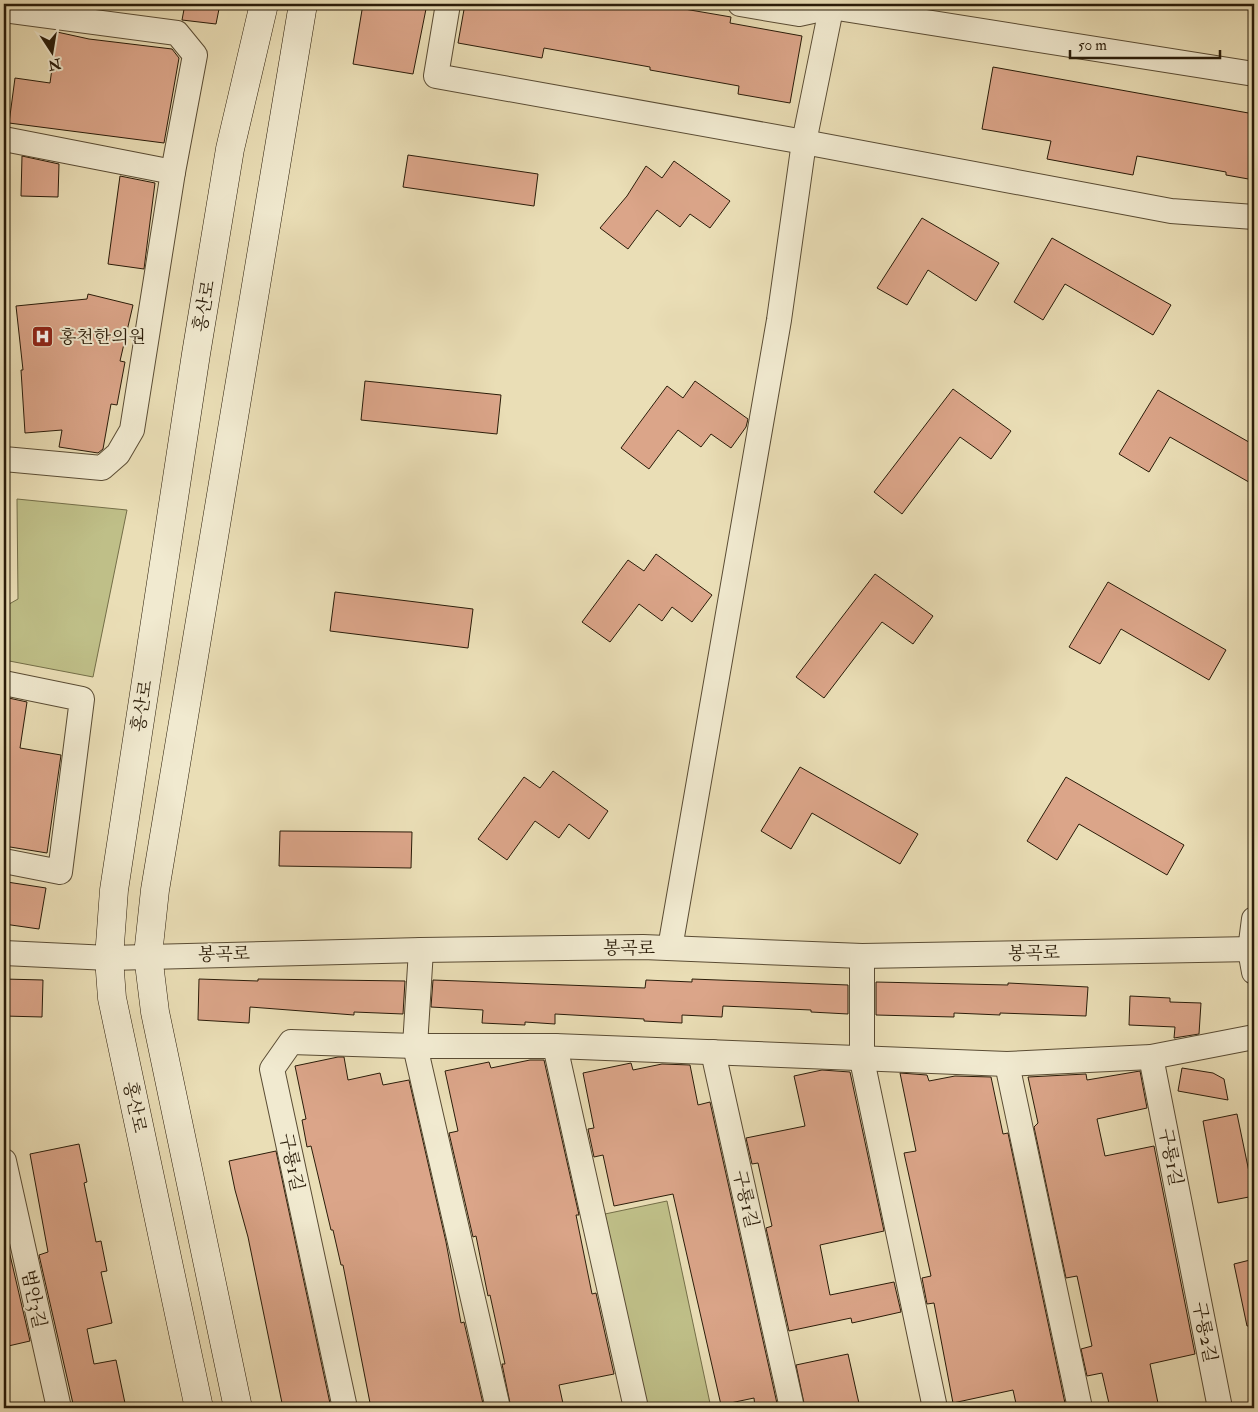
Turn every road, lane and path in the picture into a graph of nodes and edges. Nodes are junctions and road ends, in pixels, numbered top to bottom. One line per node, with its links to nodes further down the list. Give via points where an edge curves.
1 (448, 4): 9 (street, via 436,76)
2 (740, 4): 4 (street, via 799,14)
3 (257, 5): 22 (street, 홍산로, via 196,354 114,890)
4 (830, 5): 7 (street); 9 (street)
5 (309, 6): 19 (street, via 155,890)
6 (4, 10): 10 (street, via 178,33 195,55)
7 (1254, 74)
8 (4, 138): 10 (street)
9 (804, 142): 11 (street, via 1171,211); 16 (street, via 778,330)
10 (173, 172): 12 (street, via 132,430 118,454 102,468)
11 (1254, 217)
12 (4, 459)
13 (4, 683): 14 (street, via 82,699 60,872)
14 (4, 862)
15 (1254, 919): 21 (street)
16 (670, 948): 17 (street, 봉곡로); 20 (street, 봉곡로)
17 (421, 950): 19 (street, 봉곡로); 24 (street)
18 (4, 952): 22 (street, 봉곡로)
19 (148, 955): 22 (street, 봉곡로); 34 (street, via 162,1052)
20 (862, 956): 21 (street, 봉곡로); 28 (street)
21 (1253, 957)
22 (108, 958): 33 (street, 홍산로, via 112,998)
23 (1254, 1037): 27 (street, 구룡1길)
24 (415, 1046): 25 (street, 구룡1길); 35 (street, 구룡1길, via 291,1042 272,1069); 36 (street)
25 (555, 1046): 26 (street, 구룡1길); 37 (street)
26 (713, 1052): 28 (street, 구룡1길); 38 (street, 구룡1길)
27 (1151, 1057): 29 (street, 구룡1길); 31 (street, 구룡1길)
28 (862, 1060): 29 (street, 구룡1길); 39 (street)
29 (1007, 1064): 40 (street)
30 (4, 1161): 32 (street, 범안3길)
31 (1190, 1256): 41 (street, 구룡2길)
32 (58, 1408)
33 (199, 1408)
34 (238, 1408)
35 (345, 1408)
36 (498, 1408)
37 (636, 1408)
38 (792, 1408)
39 (935, 1408)
40 (1080, 1408)
41 (1220, 1408)

